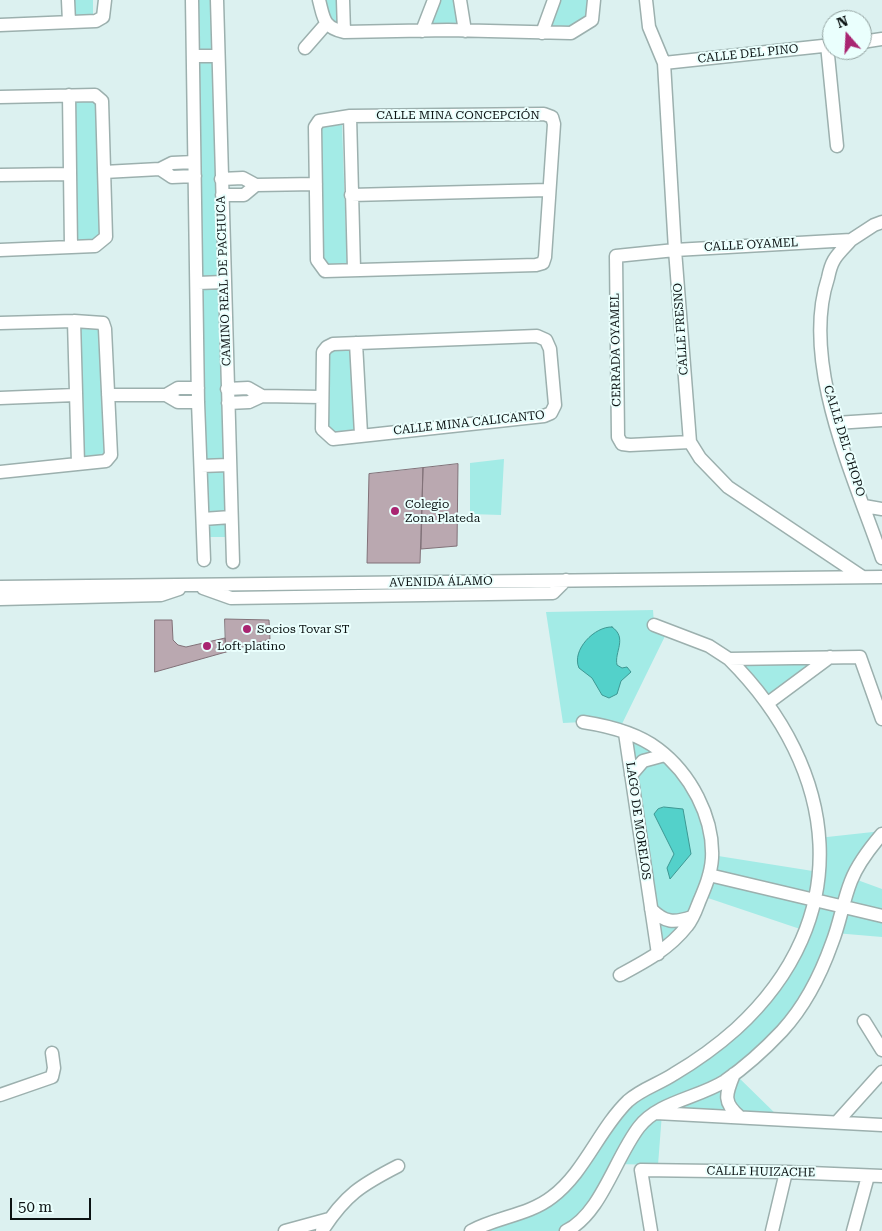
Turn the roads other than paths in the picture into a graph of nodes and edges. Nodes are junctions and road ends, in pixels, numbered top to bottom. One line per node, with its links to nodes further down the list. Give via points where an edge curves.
1 (68, 0): 12 (street)
2 (105, 0): 12 (street, via 103,17 96,22)
3 (192, 0): 21 (street, CAMINO REAL DE PACHUCA)
4 (217, 0): 22 (street, CAMINO REAL DE PACHUCA)
5 (319, 0): 13 (street)
6 (343, 0): 17 (street)
7 (434, 0): 15 (street)
8 (460, 0): 16 (street)
9 (554, 0): 18 (street)
10 (594, 0): 18 (street, via 592,20 571,33)
11 (646, 0): 24 (street, CALLE FRESNO, via 649,27)
12 (69, 22): 14 (street)
13 (326, 24): 17 (street); 20 (street)
14 (0, 25)
15 (422, 31): 16 (street); 17 (street)
16 (466, 31): 18 (street)
17 (344, 32)
18 (542, 33)
19 (822, 46): 24 (street, CALLE DEL PINO)
20 (305, 48)
21 (194, 56): 22 (street); 29 (street, CAMINO REAL DE PACHUCA)
22 (218, 56): 35 (street, CAMINO REAL DE PACHUCA)
23 (830, 60): 28 (street)
24 (664, 63): 45 (street, CALLE FRESNO)
25 (70, 95): 26 (street); 31 (street, via 95,95 102,101); 32 (street)
26 (0, 97)
27 (350, 116): 36 (street, CALLE MINA CONCEPCIÓN, via 326,118 315,127); 38 (street, CALLE MINA CONCEPCIÓN, via 544,114 552,117 554,124); 40 (street)
28 (836, 146)
29 (194, 162): 30 (street, via 172,163); 34 (street, CAMINO REAL DE PACHUCA)
30 (160, 170): 31 (street); 34 (street, via 172,177)
31 (104, 172): 43 (street, via 106,237 95,246)
32 (69, 174): 33 (street); 43 (street)
33 (0, 175)
34 (195, 176): 49 (street, CAMINO REAL DE PACHUCA)
35 (222, 179): 37 (street, via 243,178); 39 (street, CAMINO REAL DE PACHUCA)
36 (316, 184): 37 (street); 47 (street, CALLE MINA CONCEPCIÓN, via 317,260 325,271)
37 (256, 185): 39 (street, via 244,195)
38 (548, 190): 40 (street); 47 (street, CALLE MINA CONCEPCIÓN, via 543,263)
39 (222, 195): 48 (street, CAMINO REAL DE PACHUCA)
40 (351, 195): 47 (street)
41 (882, 222): 42 (street, CALLE OYAMEL)
42 (851, 240): 45 (street, CALLE OYAMEL); 64 (street, CALLE DEL CHOPO, via 833,260 820,316 821,361)
43 (71, 247): 44 (street)
44 (0, 250)
45 (675, 250): 46 (street, CALLE OYAMEL); 66 (street, CALLE FRESNO)
46 (616, 256): 66 (street, CERRADA OYAMEL, via 618,438 622,444)
47 (354, 269)
48 (224, 282): 49 (street); 54 (street, CAMINO REAL DE PACHUCA)
49 (198, 283): 53 (street, CAMINO REAL DE PACHUCA)
50 (74, 321): 51 (street); 55 (street); 56 (street, via 99,322 105,329)
51 (0, 323)
52 (356, 343): 59 (street, CALLE MINA CALICANTO, via 333,344 323,352); 65 (street); 65 (street, CALLE MINA CALICANTO, via 537,336 546,340 550,349 555,405 551,413 544,416)
53 (198, 388): 57 (street, via 178,388); 61 (street, CAMINO REAL DE PACHUCA)
54 (227, 389): 58 (street, via 248,388); 62 (street, CAMINO REAL DE PACHUCA)
55 (75, 395): 60 (street); 67 (street)
56 (108, 395): 57 (street); 67 (street, via 110,455 106,461)
57 (166, 395): 61 (street, via 178,402)
58 (262, 396): 59 (street); 62 (street, via 249,402)
59 (322, 397): 65 (street, CALLE MINA CALICANTO, via 322,429 326,434 334,439)
60 (0, 398)
61 (198, 402): 69 (street, CAMINO REAL DE PACHUCA)
62 (228, 403): 68 (street, CAMINO REAL DE PACHUCA)
63 (882, 420): 64 (street)
64 (836, 423): 71 (street, CALLE DEL CHOPO)
65 (362, 434)
66 (690, 442): 78 (street, via 700,458 728,487)
67 (78, 464): 70 (street)
68 (230, 465): 69 (street); 73 (street, CAMINO REAL DE PACHUCA)
69 (201, 466): 74 (street, CAMINO REAL DE PACHUCA)
70 (0, 472)
71 (864, 506): 72 (street); 75 (street, CALLE DEL CHOPO)
72 (882, 509)
73 (232, 517): 74 (street); 77 (street, CAMINO REAL DE PACHUCA)
74 (203, 519): 76 (street, CAMINO REAL DE PACHUCA)
75 (882, 558)
76 (204, 560)
77 (233, 562)
78 (861, 576): 79 (street, AVENIDA ÁLAMO); 80 (street, AVENIDA ÁLAMO)
79 (882, 577)
80 (195, 585): 81 (street, AVENIDA ÁLAMO); 82 (street, via 160,595)
81 (0, 587)
82 (0, 599)
83 (654, 624): 85 (street, via 709,646)
84 (830, 657): 85 (street); 86 (street); 87 (street, via 860,657)
85 (729, 659): 86 (street)
86 (768, 703): 94 (street, via 790,739 806,775 816,817 820,856)
87 (882, 719)
88 (583, 722): 89 (street)
89 (625, 732): 90 (street, via 658,748); 91 (street, LAGO DE MORELOS)
90 (665, 756): 91 (street, via 643,762); 93 (street, via 693,786 700,804 711,835)
91 (631, 775): 95 (street, LAGO DE MORELOS)
92 (882, 834): 96 (street, via 867,852 851,881)
93 (709, 875): 94 (street); 97 (street)
94 (815, 902): 96 (street); 118 (street, via 803,941 794,956 770,993 736,1029 692,1063 641,1091 628,1102 552,1197 532,1209)
95 (651, 909): 97 (street, via 661,919 670,922); 99 (street, LAGO DE MORELOS)
96 (843, 909): 98 (street); 105 (street, via 822,966 800,1008 766,1048)
97 (692, 916): 99 (street, via 675,940)
98 (882, 916)
99 (658, 954): 100 (street)
100 (620, 975)
101 (864, 1021): 102 (street)
102 (882, 1050)
103 (52, 1052): 106 (street, via 52,1077)
104 (882, 1072): 109 (street)
105 (734, 1073): 107 (street, via 693,1097); 108 (street, via 726,1098 731,1110)
106 (0, 1095)
107 (656, 1113): 108 (street); 119 (street, via 639,1127 590,1211 576,1226)
108 (740, 1117): 109 (street)
109 (837, 1122): 110 (street)
110 (882, 1125)
111 (398, 1166): 115 (street, via 351,1193)
112 (786, 1172): 113 (street, CALLE HUIZACHE); 120 (street, CALLE HUIZACHE, via 641,1170); 121 (street)
113 (868, 1176): 114 (street, CALLE HUIZACHE); 122 (street)
114 (882, 1176)
115 (330, 1219): 116 (street); 117 (street)
116 (286, 1231)
117 (322, 1231)
118 (471, 1231)
119 (566, 1231)
120 (651, 1231)
121 (772, 1231)
122 (853, 1231)

